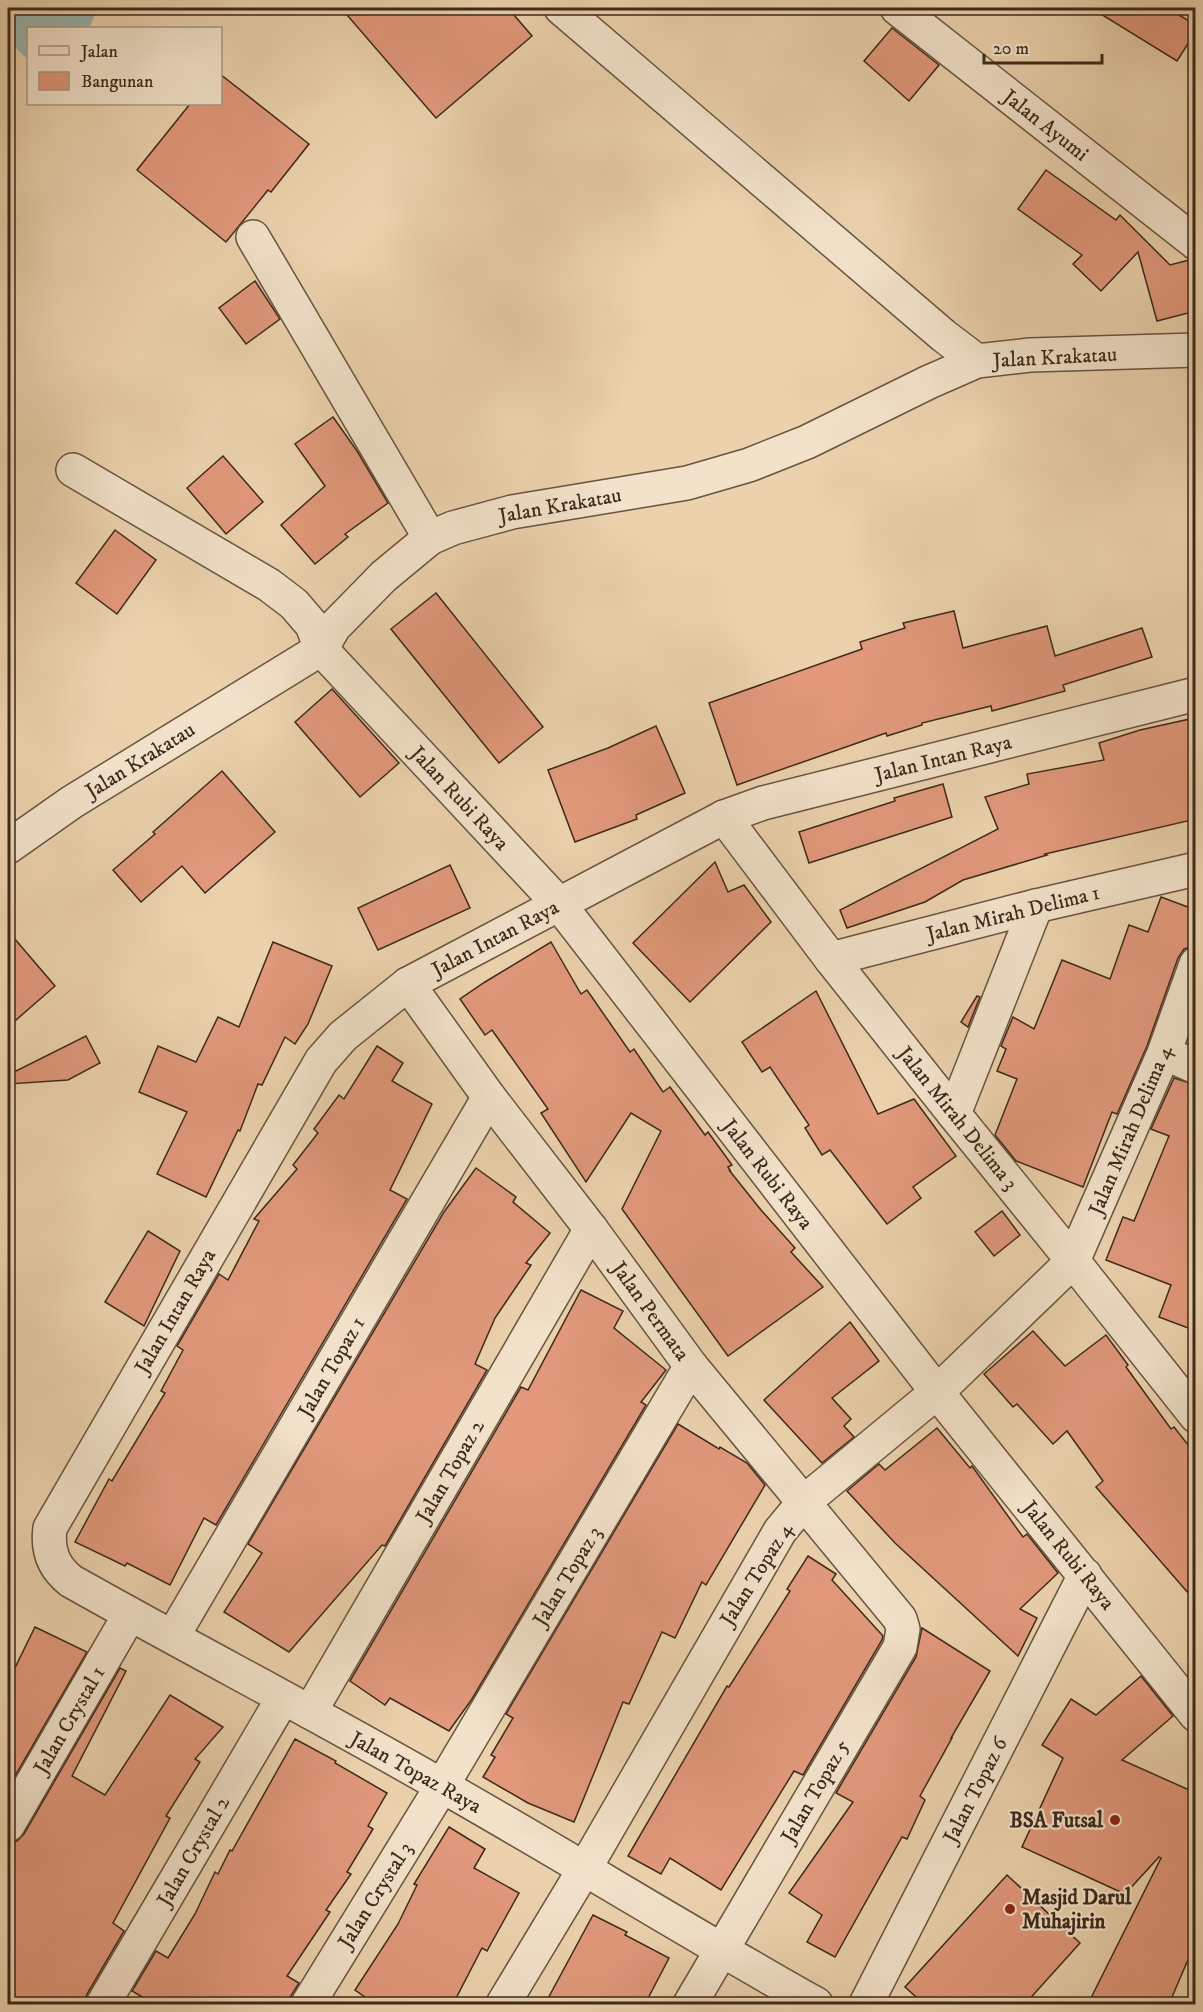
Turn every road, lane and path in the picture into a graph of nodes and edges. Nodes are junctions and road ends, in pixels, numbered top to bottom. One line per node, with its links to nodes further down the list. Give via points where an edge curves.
1 (561, 8): 6 (street)
2 (897, 8): 4 (street, Jalan Ayumi)
3 (253, 237): 8 (street)
4 (1196, 243)
5 (1196, 350): 6 (street, Jalan Krakatau, via 1030,355)
6 (977, 361): 8 (street, Jalan Krakatau, via 807,442 748,465 687,483 512,512)
7 (73, 470): 9 (street, Jalan Rubi Raya, via 269,585 294,604 312,625)
8 (430, 538): 9 (street, Jalan Krakatau, via 352,607)
9 (321, 649): 12 (street, Jalan Krakatau, via 72,802); 14 (street, Jalan Rubi Raya)
10 (1196, 694): 11 (street, Jalan Intan Raya, via 774,800)
11 (724, 817): 14 (street, Jalan Intan Raya); 16 (street, Jalan Mirah Delima 3)
12 (8, 847)
13 (1196, 869): 15 (street, Jalan Mirah Delima 1)
14 (559, 904): 18 (street, Jalan Intan Raya); 26 (street, Jalan Rubi Raya)
15 (1036, 906): 16 (street, Jalan Mirah Delima 1); 22 (street)
16 (831, 958): 22 (street, Jalan Mirah Delima 3)
17 (1196, 964): 19 (street, Jalan Mirah Delima 4)
18 (408, 984): 21 (street, Jalan Permata); 29 (street, Jalan Intan Raya, via 321,1060)
19 (1164, 1053): 20 (street); 24 (street, Jalan Mirah Delima 4)
20 (1196, 1067)
21 (489, 1097): 23 (street, Jalan Permata); 33 (street, Jalan Topaz 1)
22 (954, 1114): 24 (street, Jalan Mirah Delima 3)
23 (591, 1229): 25 (street, Jalan Permata); 34 (street, Jalan Topaz 2)
24 (1074, 1261): 26 (street, Jalan Topaz 4); 27 (street, Jalan Mirah Delima 3)
25 (691, 1366): 28 (street, Jalan Permata); 36 (street, Jalan Topaz 3)
26 (937, 1392): 28 (street, Jalan Topaz 4); 30 (street, Jalan Rubi Raya)
27 (1195, 1413)
28 (804, 1502): 32 (street, Jalan Permata, via 900,1619); 38 (street, Jalan Topaz 4, via 770,1546)
29 (53, 1520): 31 (street, Jalan Topaz Raya, via 49,1543 60,1571)
30 (1085, 1575): 35 (street, Jalan Rubi Raya); 45 (street, Jalan Topaz 6)
31 (130, 1614): 33 (street, Jalan Topaz Raya); 37 (street, Jalan Crystal 1)
32 (903, 1629): 39 (street, Jalan Topaz 5, via 900,1647)
33 (173, 1636): 34 (street, Jalan Topaz Raya)
34 (296, 1705): 36 (street, Jalan Topaz Raya); 40 (street, Jalan Crystal 2)
35 (1196, 1715)
36 (442, 1786): 38 (street, Jalan Topaz Raya); 41 (street, Jalan Crystal 3)
37 (8, 1825)
38 (585, 1868): 39 (street, Jalan Topaz Raya); 42 (street, Jalan Topaz 4)
39 (722, 1951): 43 (street, Jalan Topaz 5); 44 (street, Jalan Topaz Raya)
40 (103, 2004)
41 (308, 2004)
42 (503, 2004)
43 (690, 2004)
44 (816, 2004)
45 (866, 2004)

